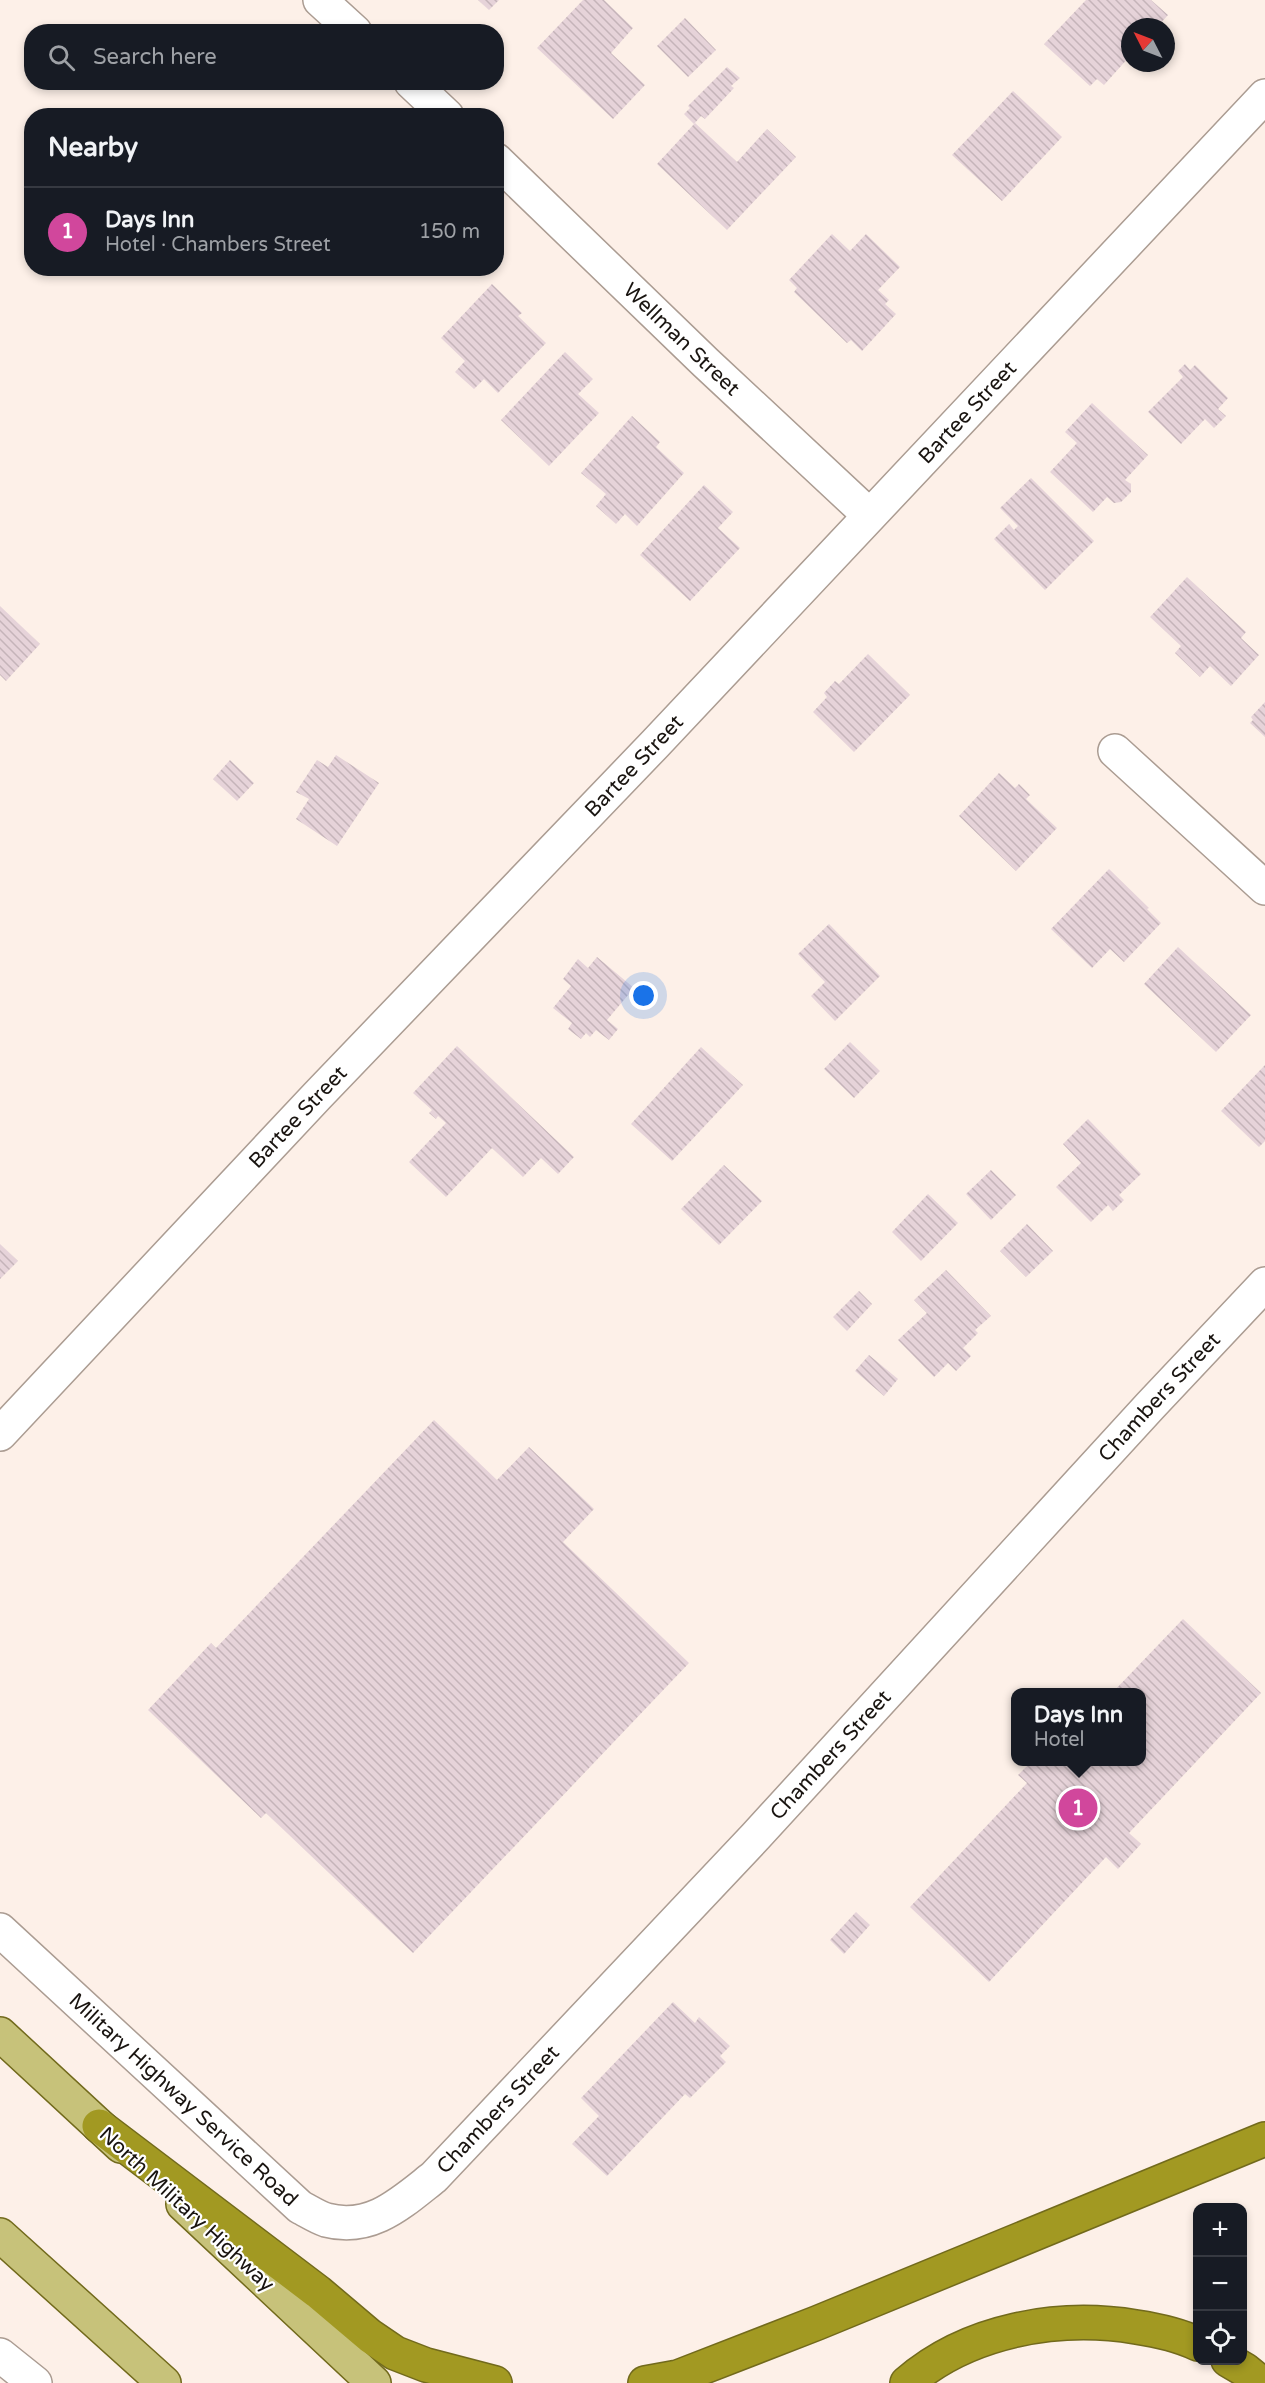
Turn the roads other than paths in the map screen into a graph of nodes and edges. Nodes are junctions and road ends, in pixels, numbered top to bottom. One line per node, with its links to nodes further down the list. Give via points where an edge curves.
1 (320, 0): 2 (street)
2 (346, 24)
3 (419, 90): 5 (street)
4 (1265, 96): 7 (street, Bartee Street)
5 (439, 108)
6 (504, 168): 7 (street, Wellman Street)
7 (868, 515): 11 (street, Bartee Street)
8 (1115, 751): 9 (street)
9 (1265, 888)
10 (1265, 1284): 16 (street, Chambers Street, via 434,2177)
11 (0, 1434)
12 (0, 1930): 16 (street, Military Highway Service Road, via 300,2207 326,2220 360,2222)
13 (0, 2034): 14 (main road, North Military Highway)
14 (99, 2126): 23 (main road, North Military Highway); 24 (highway, via 395,2353)
15 (1265, 2139): 25 (highway, via 817,2323 678,2377)
16 (387, 2214)
17 (0, 2235): 22 (main road)
18 (1193, 2343): 26 (highway, via 1152,2329 1102,2321 1051,2324 1001,2334 954,2352)
19 (0, 2355): 21 (street)
20 (1236, 2365): 27 (highway)
21 (35, 2383)
22 (164, 2383)
23 (374, 2383)
24 (495, 2383)
25 (645, 2383)
26 (907, 2383)
27 (1261, 2383)

